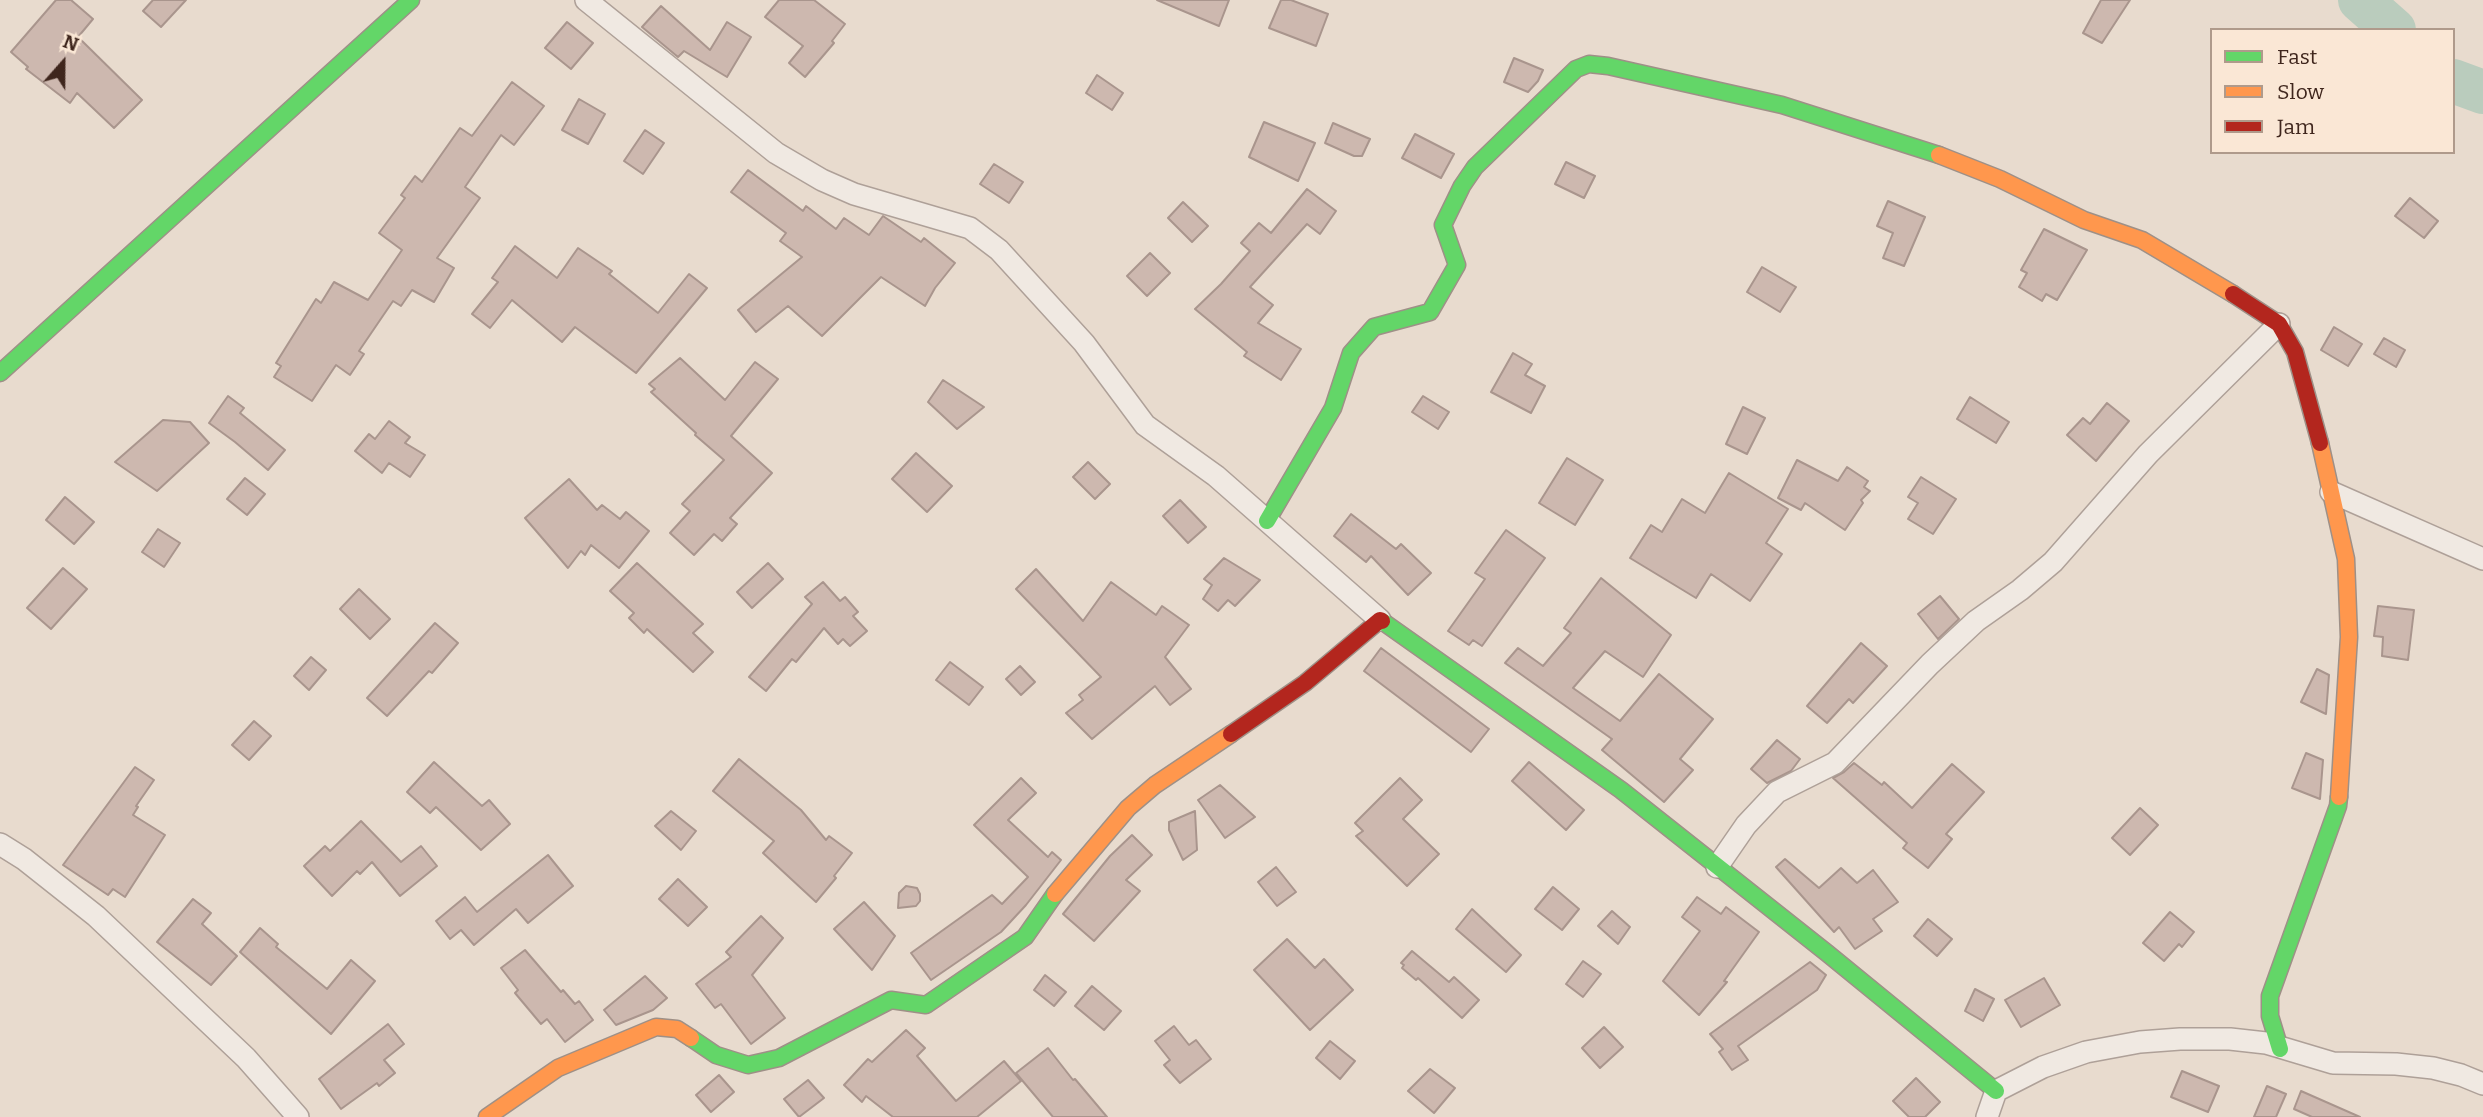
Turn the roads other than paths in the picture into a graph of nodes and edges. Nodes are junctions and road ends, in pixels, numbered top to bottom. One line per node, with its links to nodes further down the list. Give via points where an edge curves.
1 (411, 0): 4 (main road)
2 (586, 0): 6 (street, via 776,153 854,194 970,228 999,250 1084,343 1146,425 1216,476)
3 (2279, 324): 5 (main road, via 2295,352); 6 (main road, via 2142,240 2084,220 2000,178 1782,105 1589,64 1576,69 1475,167 1443,225 1457,265 1430,312 1374,327 1351,353 1333,408); 10 (street, via 2148,454 2053,562 1976,621 1835,763 1777,792 1746,825)
4 (0, 373)
5 (2331, 492): 7 (street); 11 (main road, via 2346,559 2350,637 2343,755 2338,806 2270,996 2270,1016)
6 (1267, 521): 8 (street)
7 (2483, 559)
8 (1380, 620): 10 (main road, via 1621,790); 15 (main road, via 1305,683 1128,808 1025,937 926,1005 891,1000 779,1058 748,1065 716,1055 677,1029 656,1027 558,1068)
9 (0, 844): 14 (street, via 96,916 246,1058)
10 (1717, 867): 13 (main road)
11 (2280, 1049): 12 (street, via 2333,1063 2433,1068); 13 (street, via 2230,1039 2140,1042 2043,1066)
12 (2483, 1084)
13 (1996, 1091): 16 (street)
14 (298, 1117)
15 (487, 1117)
16 (1987, 1117)

